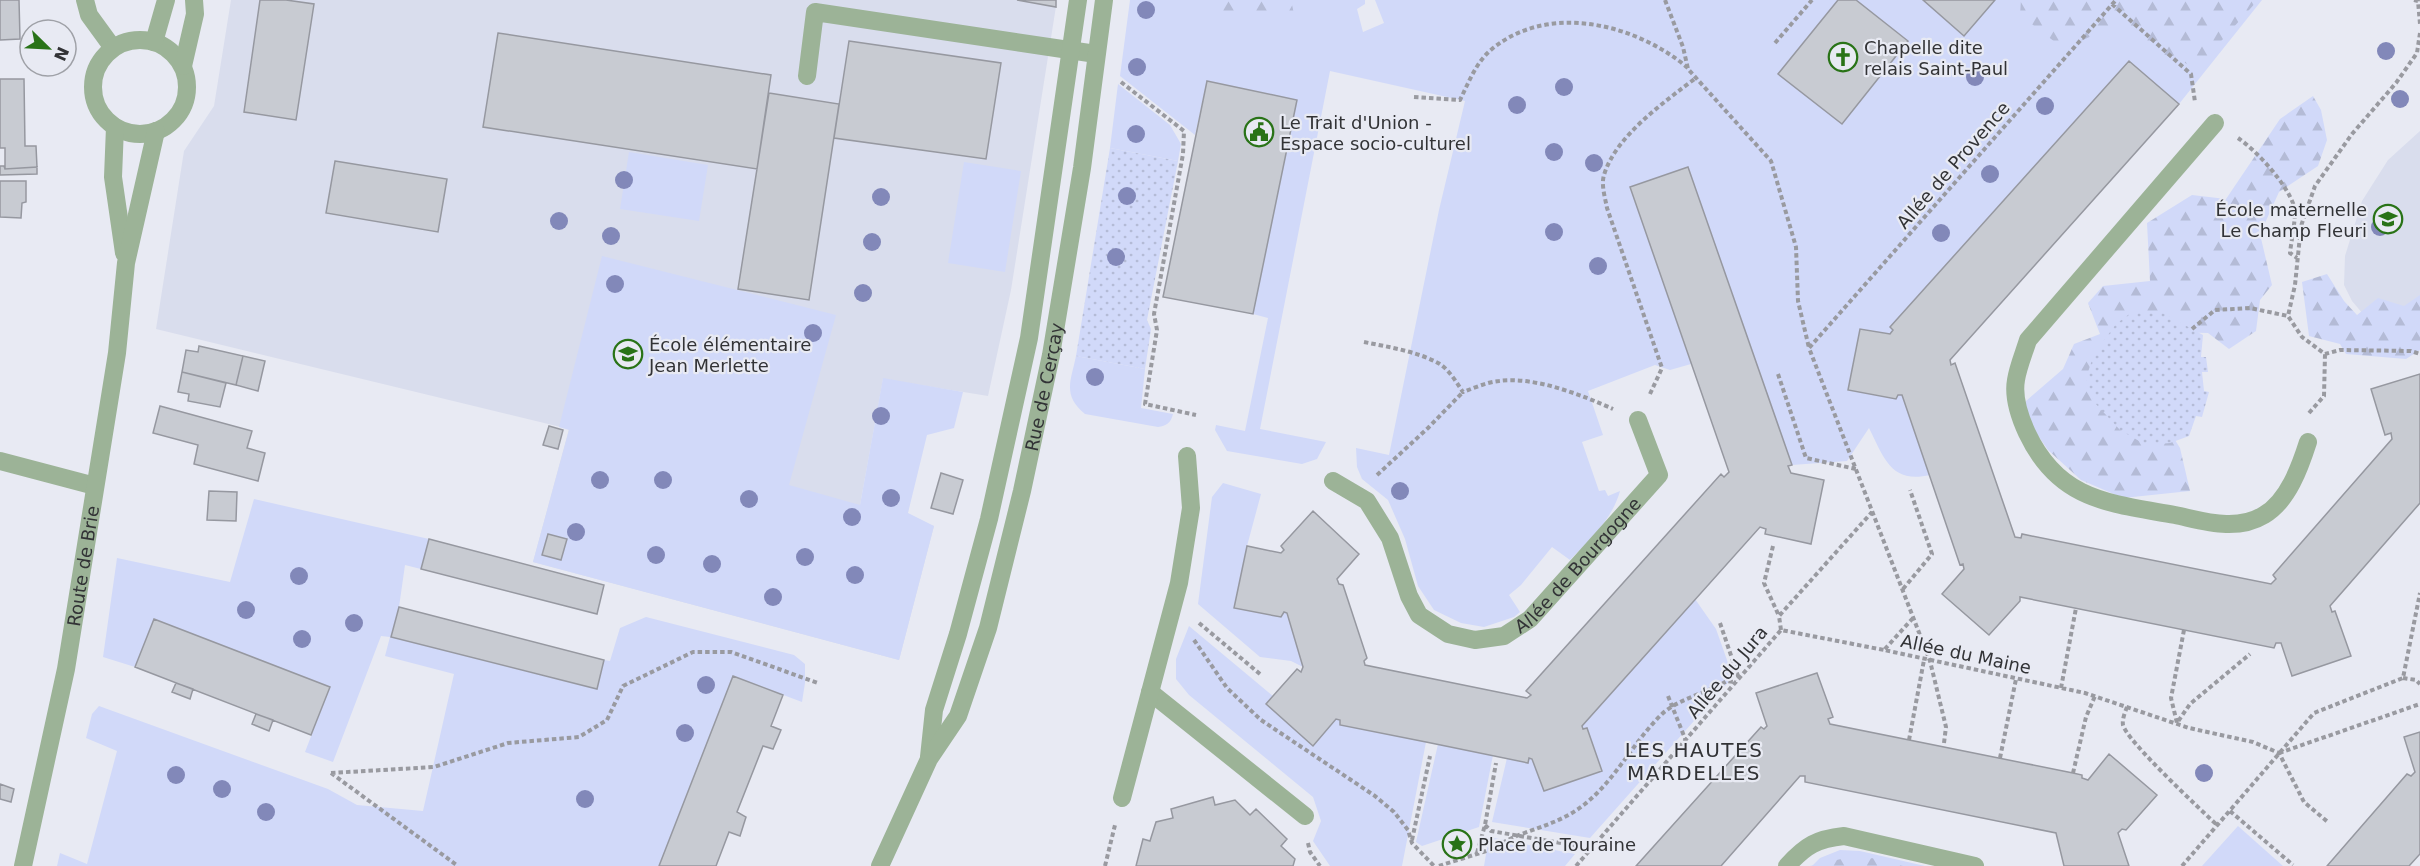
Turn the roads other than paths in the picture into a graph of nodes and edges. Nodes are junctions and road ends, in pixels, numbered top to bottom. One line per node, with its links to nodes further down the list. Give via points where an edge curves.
1 (85, 0): 7 (street, via 89,15)
2 (166, 0): 6 (street)
3 (194, 0): 10 (street, via 195,14)
4 (1078, 0): 8 (street, Rue de Cerçay)
5 (1104, 0): 9 (street, Rue de Cerçay)
6 (154, 42): 7 (street, via 129,41); 10 (street, via 172,53)
7 (113, 48): 12 (street, via 102,59 93,88 96,104)
8 (1071, 50): 9 (street); 11 (street, via 815,12); 23 (street, Rue de Cerçay, via 1029,339 989,519 934,710)
9 (1096, 54): 23 (street, Rue de Cerçay, via 1082,168 1051,355 1022,491 988,628 958,716)
10 (183, 66): 14 (street, via 187,81 182,109 174,120)
11 (807, 76)
12 (115, 126): 14 (street, via 140,134); 15 (street, Route de Brie, via 113,177)
13 (2210, 127): 17 (street, via 2028,340 2015,381 2020,416 2037,453 2065,484 2115,504 2224,524 2247,523 2266,514 2296,478)
14 (156, 131): 15 (street, Route de Brie)
15 (126, 262): 21 (street, Route de Brie, via 117,353)
16 (1638, 420): 20 (street, Allée de Bourgogne, via 1659,475 1530,619 1504,636 1475,640 1448,634 1419,615 1390,538 1367,501)
17 (2308, 442)
18 (1187, 456): 22 (street, via 1191,508 1176,595)
19 (0, 461): 21 (street)
20 (1333, 481)
21 (95, 486): 26 (street, Route de Brie, via 66,669)
22 (1150, 692): 24 (street); 25 (street)
23 (929, 759): 27 (street, Rue de Cerçay)
24 (1122, 798)
25 (1305, 816)
26 (23, 866)
27 (880, 866)
28 (1787, 866): 29 (street, via 1802,850 1822,838 1844,836)
29 (1975, 866)

